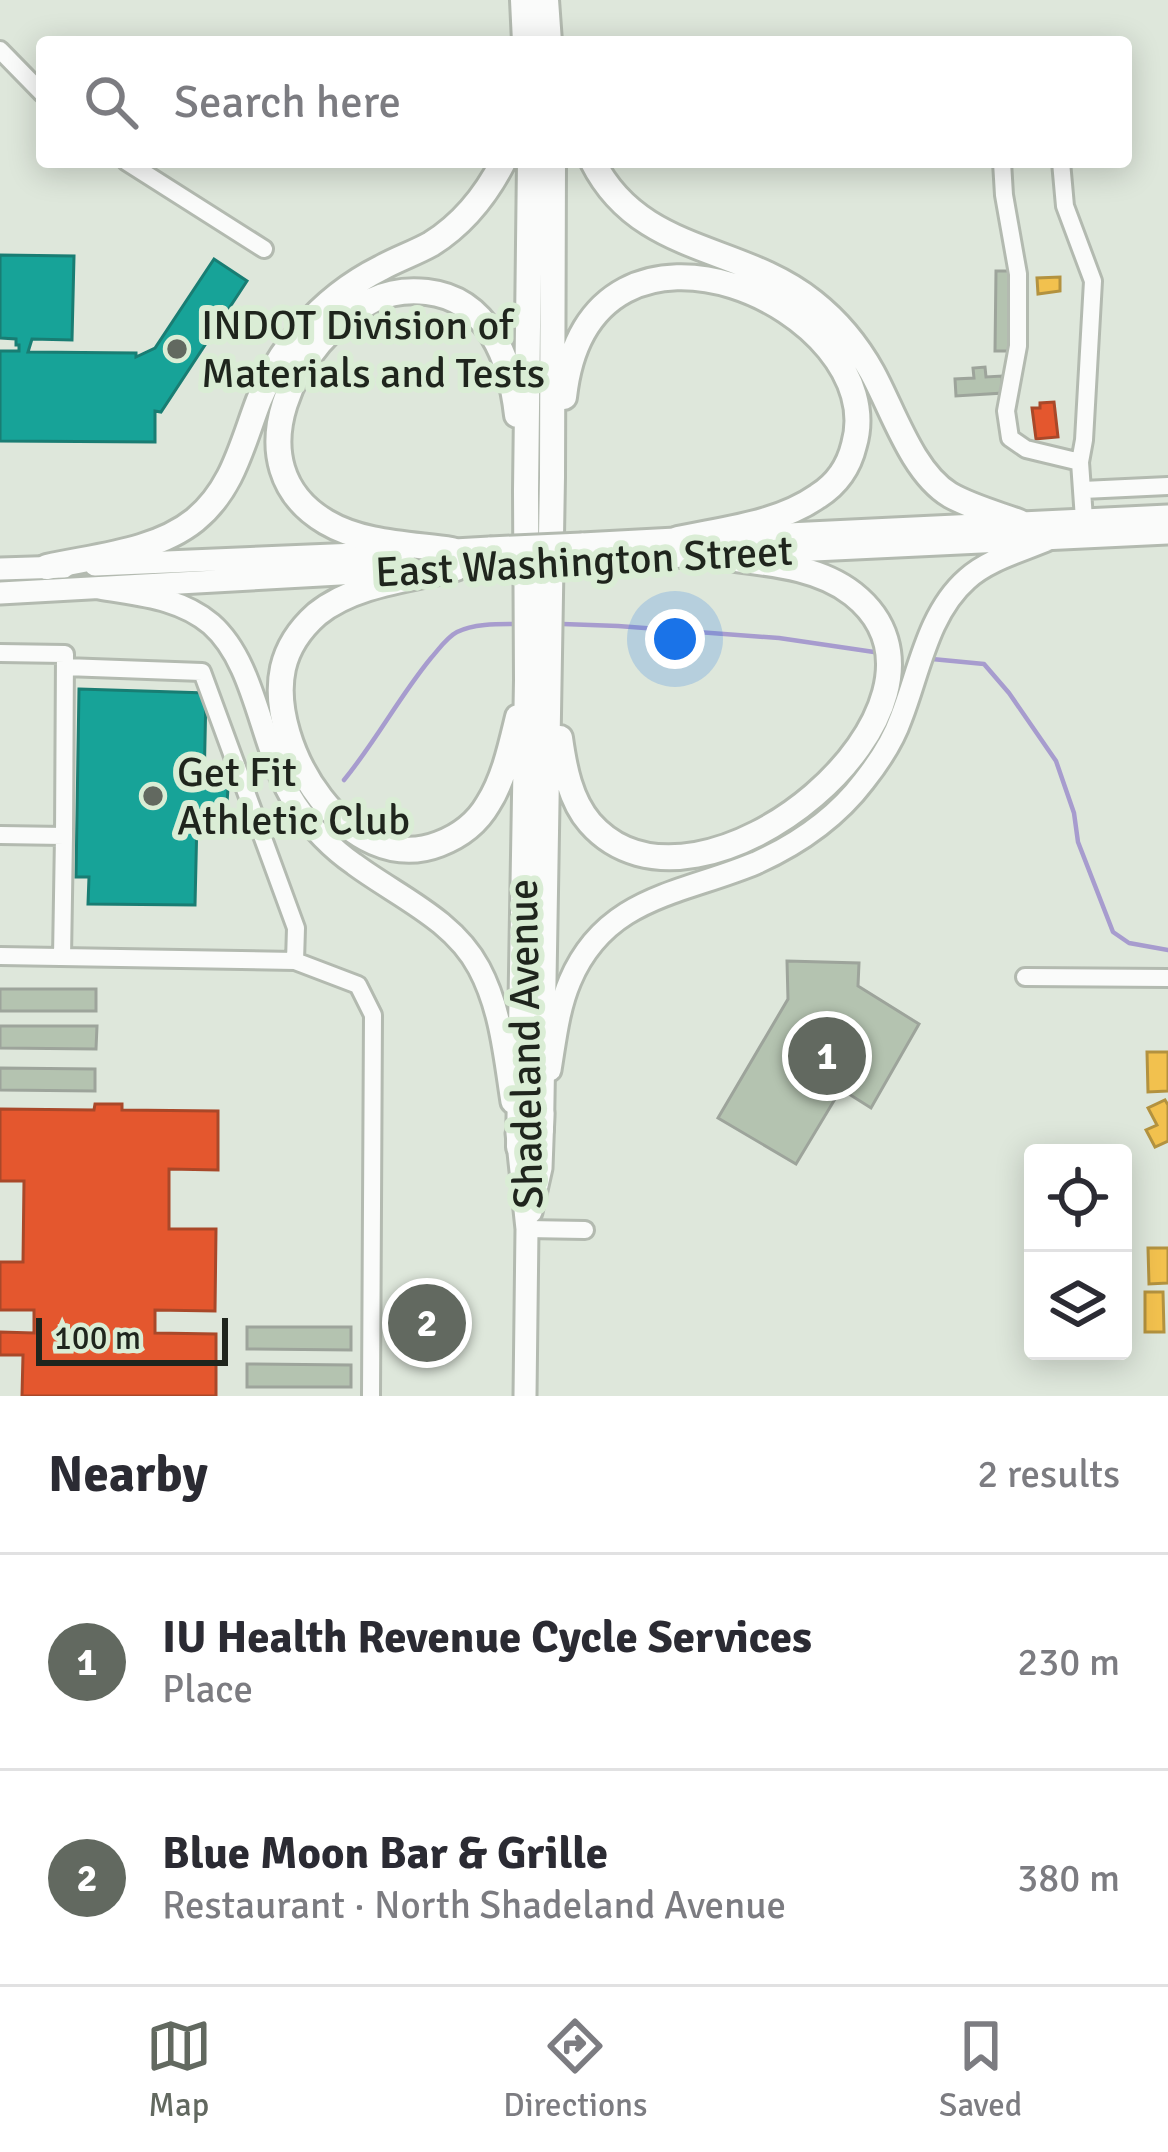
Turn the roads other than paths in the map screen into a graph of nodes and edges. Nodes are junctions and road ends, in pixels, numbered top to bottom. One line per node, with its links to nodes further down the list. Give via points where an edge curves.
1 (523, 0): 2 (highway)
2 (525, 36)
3 (0, 50): 4 (lane)
4 (36, 87)
5 (137, 168): 12 (lane)
6 (500, 168): 27 (highway, via 464,218 355,283 302,330 266,384 223,491 196,519 158,541)
7 (530, 168): 17 (highway, Shadeland Avenue)
8 (553, 168): 14 (highway, Shadeland Avenue)
9 (597, 168): 20 (highway, via 646,224 811,300 860,351 931,478 949,494)
10 (1003, 168): 13 (lane, via 1018,274 1010,438)
11 (1062, 168): 13 (lane, via 1065,206 1093,281)
12 (264, 248)
13 (1079, 462): 16 (lane)
14 (552, 477): 22 (highway, via 570,364 589,322 613,297 680,276 762,297 810,331 844,370 857,406 853,450 830,488 804,505); 33 (highway, Shadeland Avenue)
15 (1168, 486): 16 (lane)
16 (1082, 490): 19 (lane)
17 (526, 491): 26 (highway, via 512,387 487,326 457,302 424,292 394,293 354,311 314,350 287,396 277,436 284,473 328,524); 33 (highway, Shadeland Avenue)
18 (1168, 516): 19 (main road, East Washington Street)
19 (1084, 520): 20 (main road, East Washington Street)
20 (1019, 522): 22 (main road, East Washington Street)
21 (1168, 533): 23 (main road, East Washington Street)
22 (678, 539): 24 (main road, East Washington Street)
23 (1049, 539): 25 (main road, East Washington Street); 41 (main road, via 983,568 952,594 892,739 834,814 770,856 640,904 594,941 565,994)
24 (582, 552): 25 (main road, East Washington Street); 26 (main road, East Washington Street, bridge)
25 (713, 556): 33 (highway, via 836,584 870,612 885,644 887,685 869,730 837,775 785,819 695,854 625,849 581,810)
26 (454, 559): 27 (main road, East Washington Street); 29 (main road, East Washington Street); 33 (highway, via 339,600 292,642 282,670 284,709 314,788 350,830 379,846 445,842 470,827 494,794)
27 (47, 567): 28 (main road, East Washington Street)
28 (0, 569)
29 (99, 588): 30 (main road, East Washington Street); 42 (main road, via 164,599 214,628 242,667 275,767 310,823 468,951 495,1011)
30 (0, 592)
31 (0, 653): 32 (lane, via 65,654)
32 (65, 667): 35 (lane); 38 (lane, via 202,672 296,928)
33 (538, 677): 41 (highway, Shadeland Avenue); 42 (highway, Shadeland Avenue)
34 (0, 835): 35 (lane)
35 (64, 836): 37 (lane)
36 (0, 956): 37 (lane)
37 (62, 957): 38 (lane)
38 (295, 961): 45 (lane, via 358,985 374,1016)
39 (1025, 977): 40 (lane)
40 (1168, 978)
41 (541, 1129): 43 (main road, Shadeland Avenue)
42 (519, 1148): 43 (main road, Shadeland Avenue)
43 (527, 1229): 44 (lane); 46 (main road)
44 (585, 1230)
45 (371, 1396)
46 (525, 1396)

